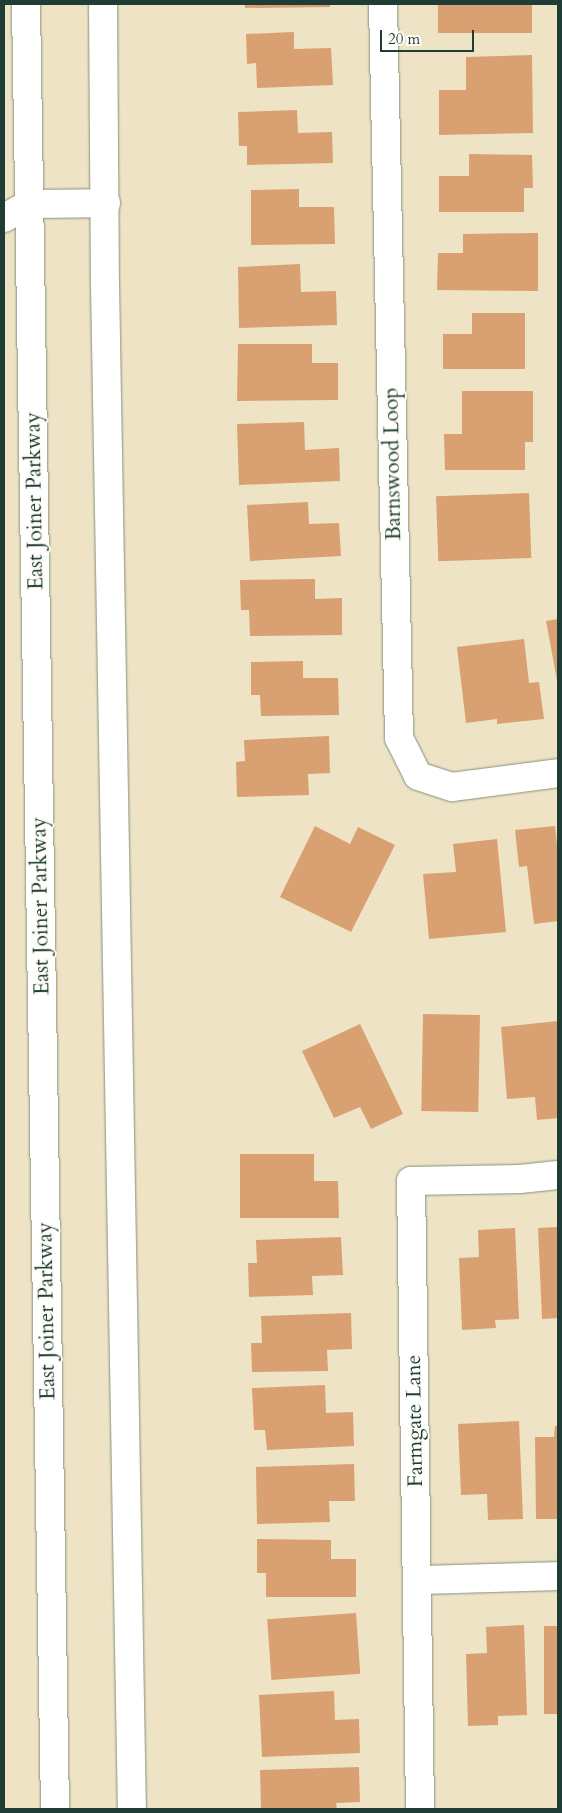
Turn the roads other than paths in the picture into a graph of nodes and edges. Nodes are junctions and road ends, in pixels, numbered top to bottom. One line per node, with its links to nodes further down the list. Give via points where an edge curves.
1 (26, 4): 4 (main road, East Joiner Parkway)
2 (103, 4): 5 (main road)
3 (383, 4): 7 (main road, Barnswood Loop, via 400,738 418,776 452,787)
4 (16, 201): 5 (main road); 6 (main road); 11 (main road, East Joiner Parkway)
5 (106, 203): 12 (main road)
6 (4, 218)
7 (558, 773)
8 (558, 1175): 10 (main road, Farmgate Lane, via 411,1181)
9 (558, 1576): 10 (main road)
10 (418, 1580): 13 (main road, Farmgate Lane)
11 (55, 1809)
12 (132, 1809)
13 (420, 1809)

